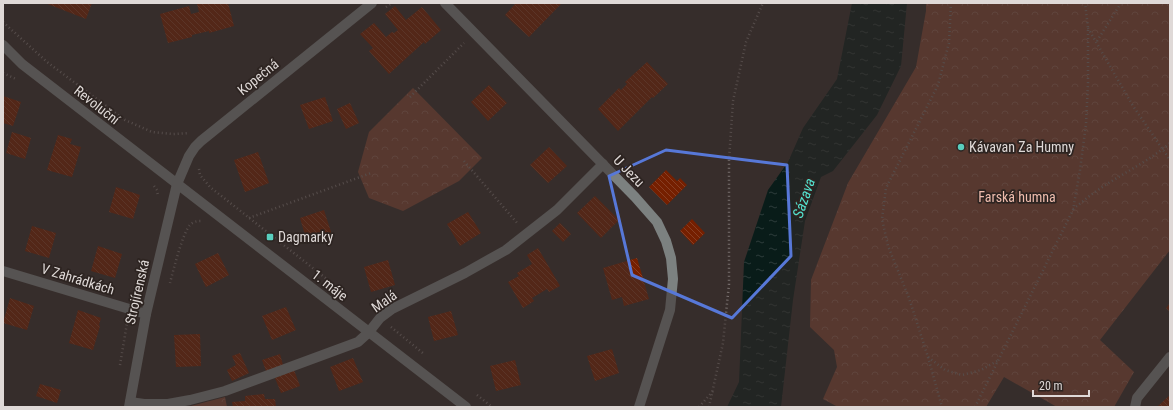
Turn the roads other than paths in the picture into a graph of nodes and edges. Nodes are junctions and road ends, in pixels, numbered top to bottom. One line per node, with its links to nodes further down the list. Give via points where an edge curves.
1 (372, 3): 7 (street, Kopečná, via 201,141 189,156)
2 (445, 3): 6 (street, U Jezu)
3 (3, 45): 5 (street, Revoluční)
4 (3, 56): 5 (street)
5 (22, 64): 7 (street, Revoluční)
6 (603, 164): 10 (street, Malá, via 557,210 506,250 392,309 380,318); 14 (street, U Jezu, via 657,222 671,258 673,279 670,310)
7 (177, 184): 9 (street, Strojírenská); 10 (street, 1. máje)
8 (3, 271): 9 (street, V Zahrádkách)
9 (146, 314): 12 (street, Strojírenská)
10 (369, 332): 12 (street, Malá, via 358,342 224,391 168,404); 13 (street, 1. máje)
11 (1170, 357): 15 (street, via 1137,398)
12 (129, 404)
13 (466, 407)
14 (639, 407)
15 (1135, 407)

